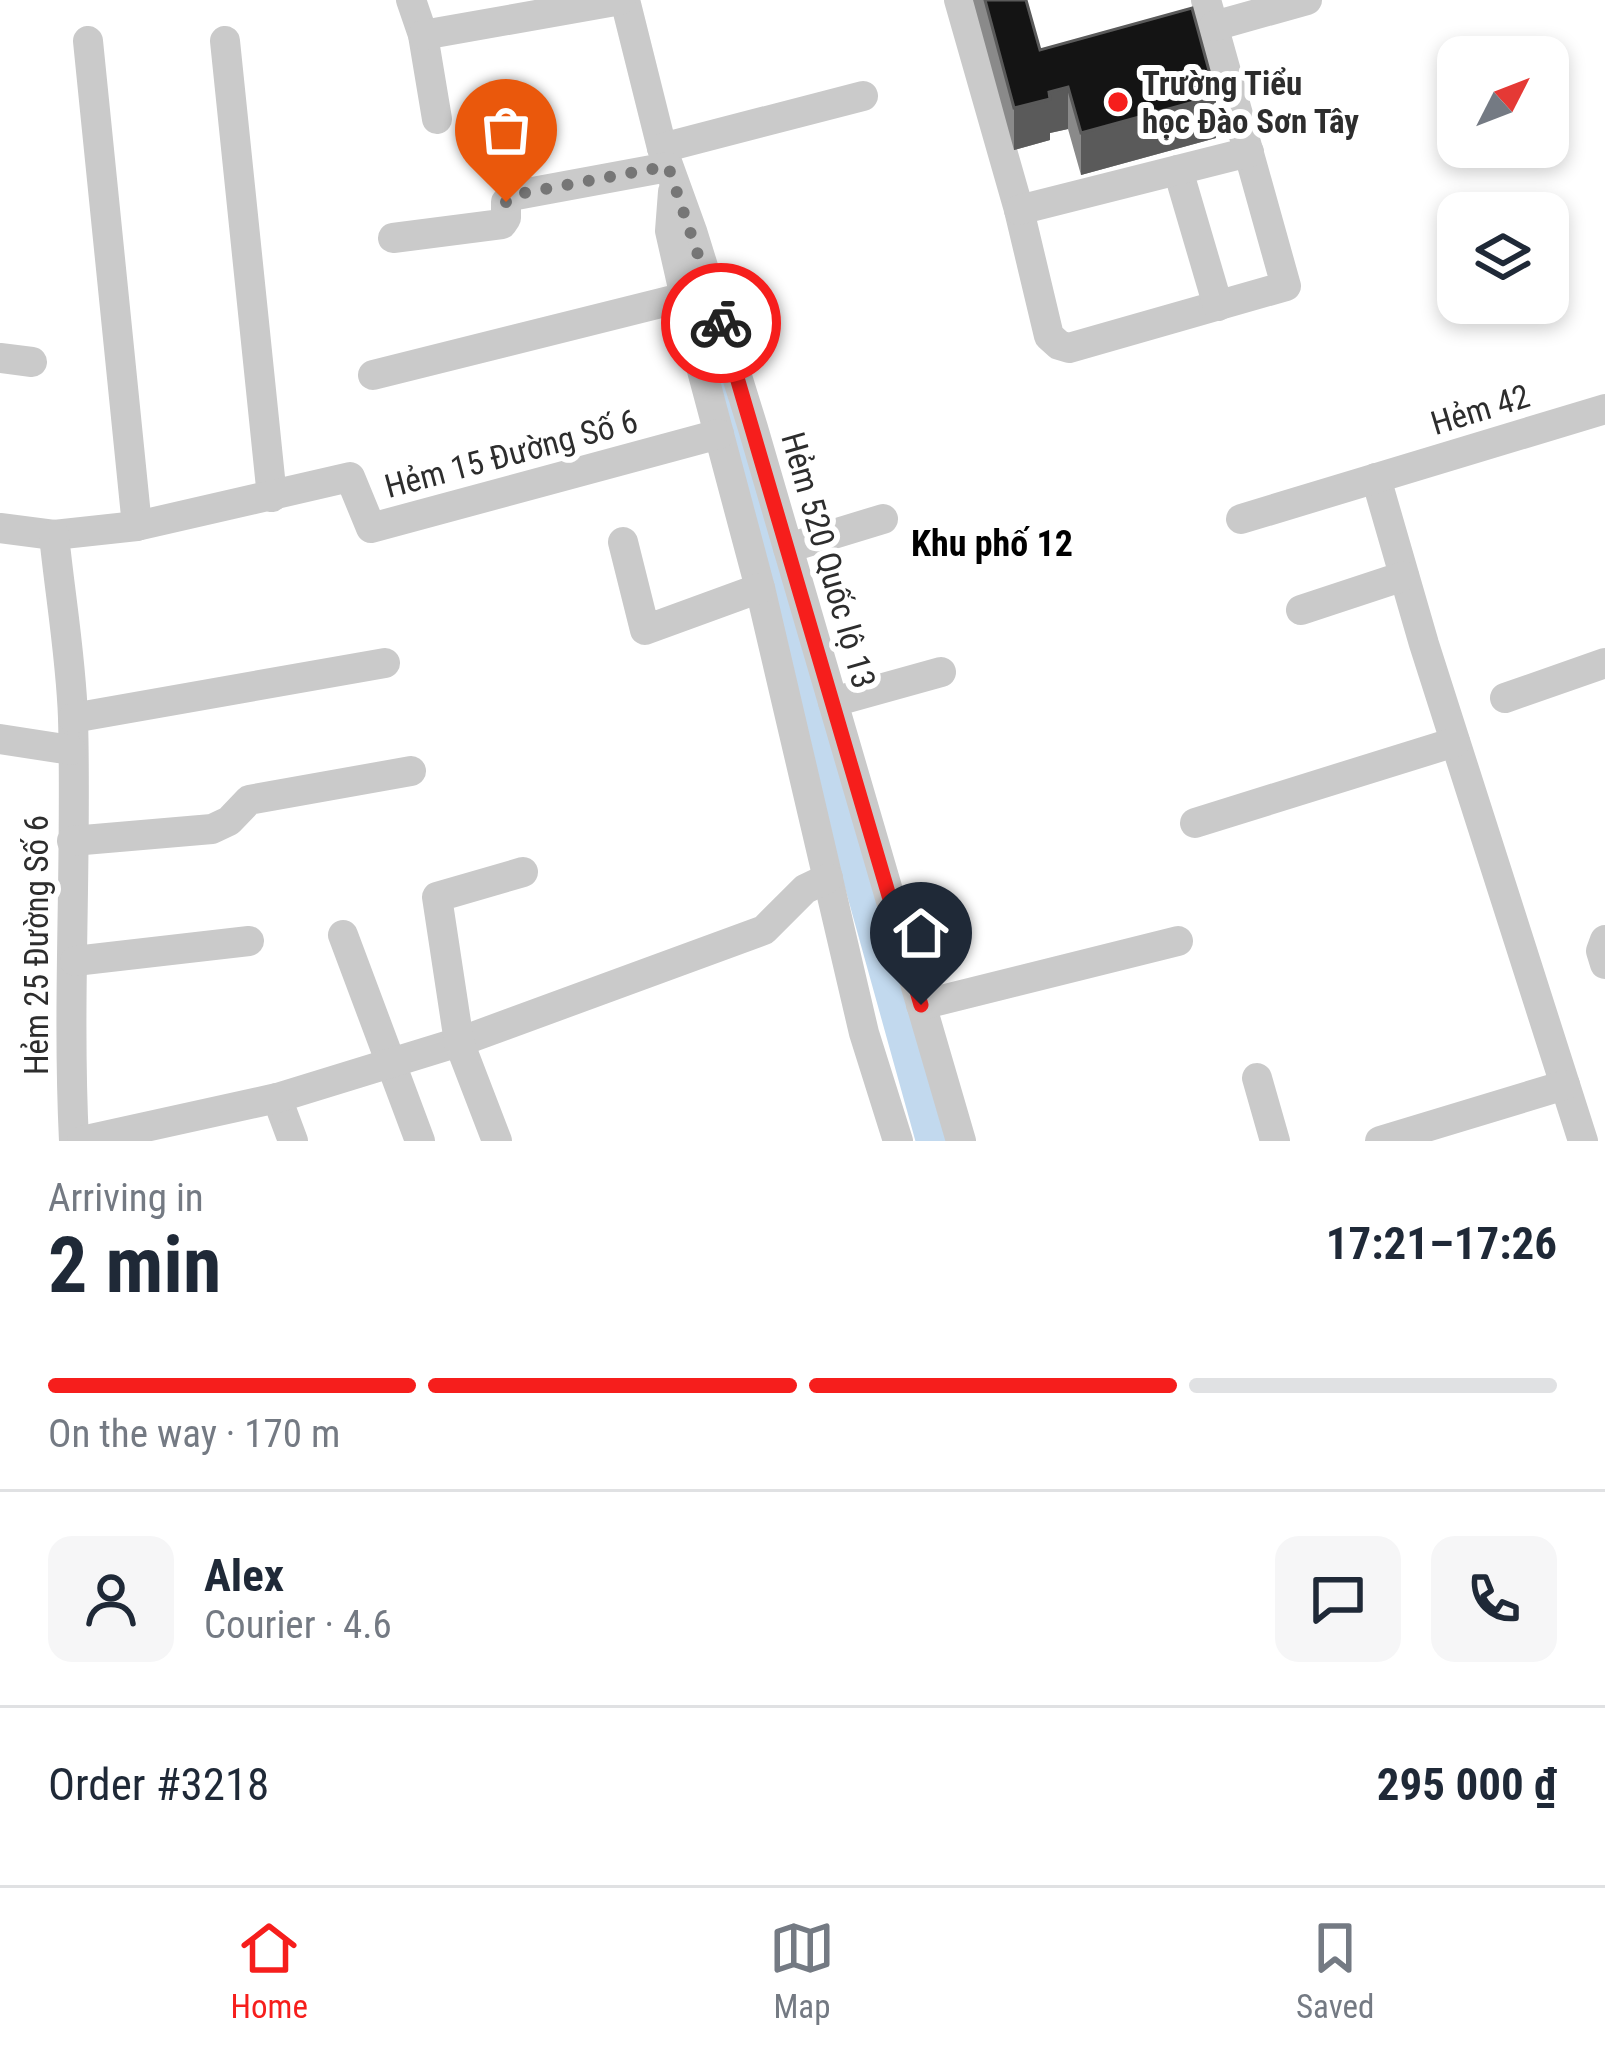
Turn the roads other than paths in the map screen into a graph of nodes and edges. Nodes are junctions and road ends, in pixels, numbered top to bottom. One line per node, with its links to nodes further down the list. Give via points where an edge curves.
1 (411, 0): 6 (street)
2 (623, 0): 6 (street); 12 (street, Hẻm 520 Quốc lộ 13)
3 (959, 0): 14 (street)
4 (1307, 0): 5 (street)
5 (1210, 13): 11 (street)
6 (423, 34): 10 (street)
7 (88, 41): 27 (street)
8 (225, 41): 24 (street)
9 (863, 96): 12 (street)
10 (437, 119)
11 (1249, 152): 13 (street); 17 (street, via 1286,286)
12 (668, 167): 15 (street, via 511,196 502,224); 16 (street, via 670,231); 31 (street, Hẻm 520 Quốc lộ 13)
13 (1178, 170): 14 (street); 17 (street)
14 (1019, 210): 17 (street, via 1049,337 1059,346)
15 (393, 238)
16 (685, 297): 20 (street); 22 (street)
17 (1218, 306)
18 (0, 358): 19 (street)
19 (32, 362)
20 (373, 375)
21 (1605, 409): 23 (street, Hẻm 42)
22 (719, 434): 24 (street, Hẻm 15 Đường Số 6, via 371,528 350,477); 33 (street)
23 (1376, 478): 26 (street, Hẻm 42); 32 (street)
24 (272, 496): 27 (street, Hẻm 15 Đường Số 6)
25 (883, 519): 31 (street)
26 (1241, 520)
27 (137, 526): 29 (street, Hẻm 15 Đường Số 6)
28 (0, 528): 29 (street, Hẻm 15 Đường Số 6)
29 (54, 535): 40 (street, Hẻm 25 Đường Số 6)
30 (623, 542): 33 (street, via 645,630)
31 (788, 548): 39 (street, Hẻm 520 Quốc lộ 13)
32 (1404, 576): 34 (street); 42 (street)
33 (760, 588): 47 (street)
34 (1301, 610)
35 (385, 663): 40 (street)
36 (1605, 663): 38 (street)
37 (941, 672): 39 (street)
38 (1504, 698)
39 (833, 702): 54 (street, Hẻm 520 Quốc lộ 13)
40 (72, 734): 41 (street); 45 (street, Hẻm 25 Đường Số 6)
41 (0, 740)
42 (1455, 742): 44 (street); 58 (street)
43 (410, 771): 45 (street, via 249,800 212,829)
44 (1195, 823)
45 (72, 841): 52 (street, Hẻm 25 Đường Số 6)
46 (524, 872): 55 (street, via 437,897)
47 (828, 878): 55 (street, via 764,930); 64 (street)
48 (343, 934): 56 (street)
49 (1605, 940): 53 (street)
50 (249, 941): 52 (street)
51 (1178, 941): 54 (street)
52 (75, 961): 60 (street, Hẻm 25 Đường Số 6, via 70,1044)
53 (1605, 964)
54 (921, 1005): 65 (street, Hẻm 520 Quốc lộ 13)
55 (459, 1042): 56 (street); 63 (street)
56 (388, 1064): 59 (street); 62 (street)
57 (1257, 1078): 66 (street)
58 (1565, 1085): 67 (street); 68 (street)
59 (277, 1098): 60 (street); 61 (street)
60 (78, 1141)
61 (293, 1141)
62 (420, 1141)
63 (497, 1141)
64 (898, 1141)
65 (961, 1141)
66 (1275, 1141)
67 (1380, 1141)
68 (1583, 1141)

